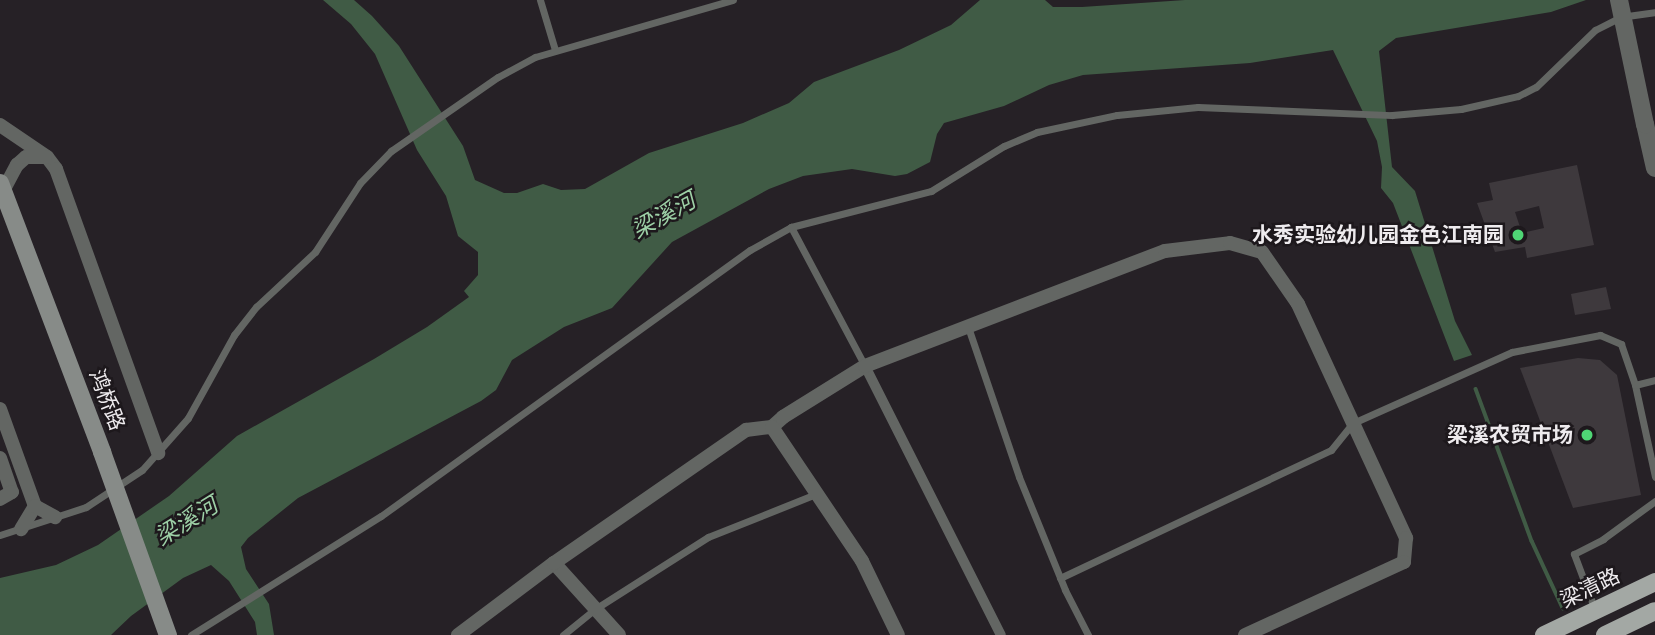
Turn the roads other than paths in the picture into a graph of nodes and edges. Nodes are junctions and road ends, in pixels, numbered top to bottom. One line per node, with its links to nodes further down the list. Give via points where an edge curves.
1 (540, 0): 5 (lane)
2 (733, 0): 5 (lane)
3 (1619, 0): 8 (street, bridge)
4 (1655, 12): 10 (lane, via 1620,18 1595,30 1536,87 1518,96 1392,115 1198,107 1117,115 1037,132 1004,146 931,191)
5 (555, 50): 18 (lane, via 498,77 391,151 360,183 315,252 256,307 234,335 188,418)
6 (0, 125): 7 (street)
7 (47, 157): 9 (street, via 26,157); 18 (street, via 62,185)
8 (1655, 168)
9 (1, 188): 34 (main road, 鸿桥路, bridge)
10 (791, 226): 12 (lane); 35 (lane, via 717,273 381,516)
11 (968, 327): 12 (street); 16 (street, via 1165,251 1230,243 1262,252 1290,294); 29 (lane, via 1019,477)
12 (865, 366): 17 (street); 40 (street)
13 (1655, 380): 14 (lane)
14 (1635, 385): 16 (lane, via 1621,344 1600,335 1512,352); 20 (lane)
15 (0, 409): 24 (street)
16 (1353, 422): 29 (lane, via 1331,450); 42 (street, via 1406,538 1404,562)
17 (772, 428): 21 (street); 28 (street, via 746,430)
18 (158, 453): 25 (lane, via 142,470 86,507)
19 (0, 458): 22 (street, via 12,492)
20 (1655, 477)
21 (817, 494): 31 (lane, via 708,537); 39 (street, via 862,561)
22 (0, 499)
23 (1655, 500): 32 (lane, via 1603,539 1574,554)
24 (35, 506): 25 (street); 26 (street)
25 (55, 517): 26 (lane)
26 (21, 528): 27 (lane)
27 (0, 535)
28 (554, 564): 31 (street); 36 (street)
29 (1060, 578): 41 (lane)
30 (1655, 582): 32 (main road, 梁清路)
31 (595, 609): 37 (lane); 38 (street)
32 (1596, 610): 43 (main road, 梁清路)
33 (1655, 611): 44 (main road)
34 (168, 635)
35 (191, 635)
36 (458, 635)
37 (563, 635)
38 (619, 635)
39 (898, 635)
40 (1001, 635)
41 (1088, 635)
42 (1245, 635)
43 (1544, 635)
44 (1605, 635)

